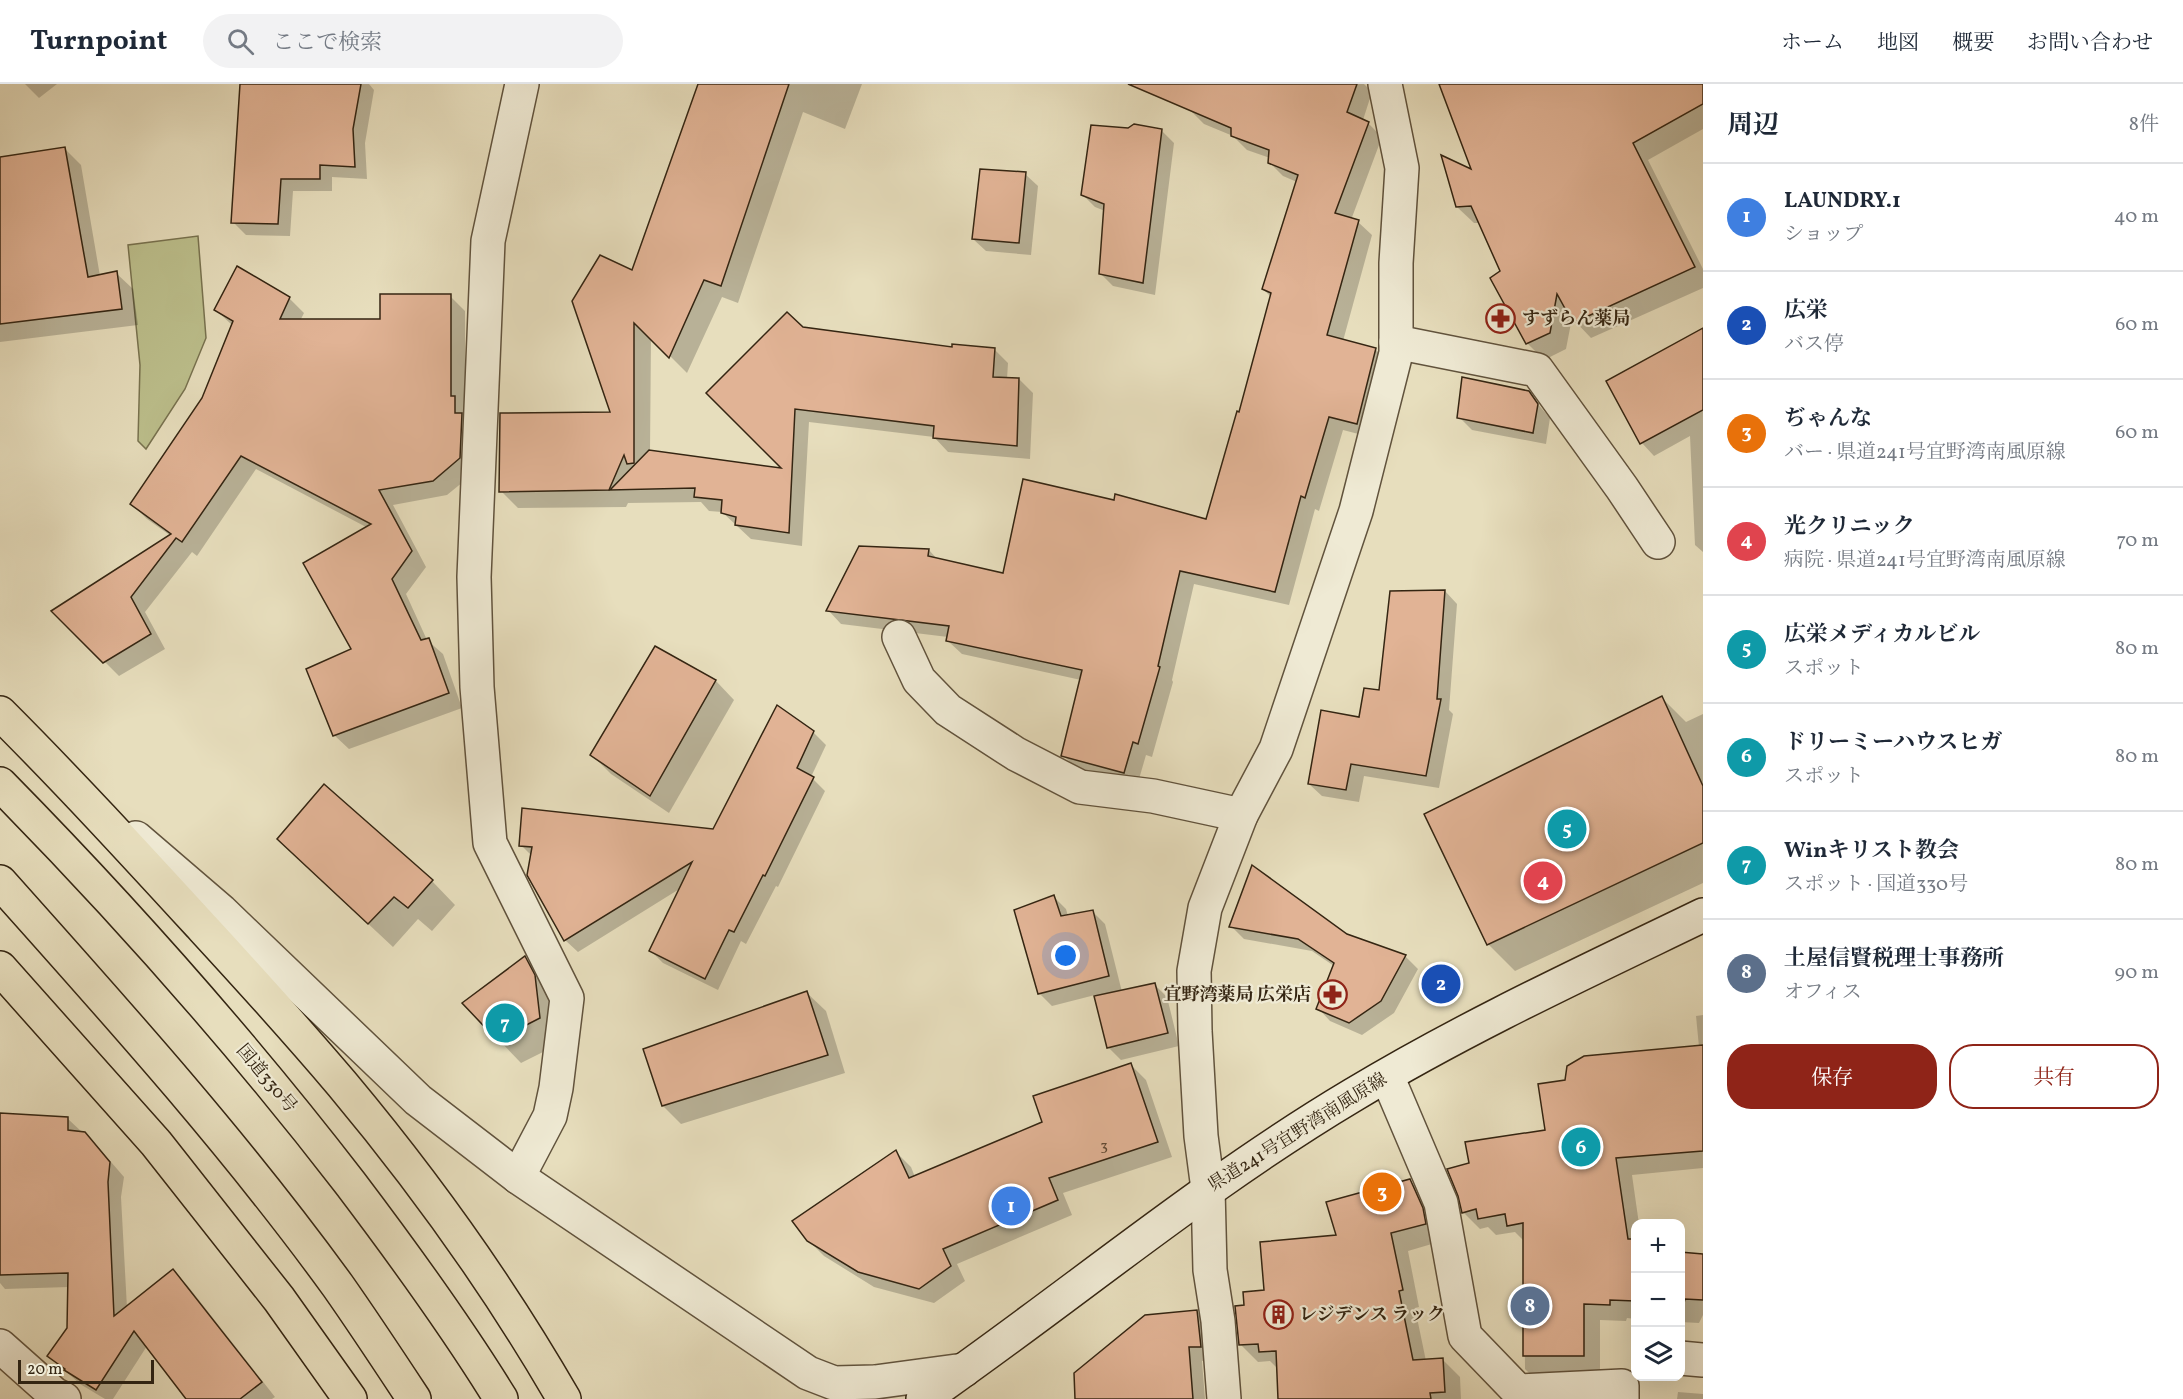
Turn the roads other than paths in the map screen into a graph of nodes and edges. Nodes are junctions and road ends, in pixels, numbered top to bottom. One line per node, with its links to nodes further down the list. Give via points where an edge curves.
1 (522, 84): 14 (street, via 488,241 474,577 477,687 490,843 567,998 550,1116)
2 (1385, 84): 3 (street, via 1402,168)
3 (1396, 342): 4 (street, via 1537,370); 9 (street, via 1356,512 1276,749)
4 (1658, 542)
5 (898, 637): 9 (street, via 919,680 948,710 1017,754 1080,787 1153,796)
6 (0, 713): 7 (highway)
7 (68, 781): 14 (street, via 220,911 418,1100); 25 (highway, via 357,1103 458,1236 513,1315)
8 (0, 784): 24 (highway, 国道330号, via 164,959 287,1102 401,1251)
9 (1241, 815): 15 (street, via 1205,908 1194,971 1201,1136)
10 (0, 882): 23 (highway, via 226,1142 338,1286)
11 (1703, 915): 13 (street, 県道241号宜野湾南風原線, via 1525,1000)
12 (0, 968): 22 (highway, via 156,1143 279,1299)
13 (1387, 1076): 15 (street, 県道241号宜野湾南風原線); 20 (street, via 1441,1203 1465,1336 1518,1391)
14 (518, 1177): 19 (street, via 808,1373 834,1383 875,1383)
15 (1208, 1189): 19 (street, 県道241号宜野湾南風原線); 27 (street, via 1210,1270)
16 (0, 1346): 21 (street)
17 (1685, 1358): 18 (street)
18 (1703, 1360)
19 (964, 1370): 26 (street, 県道241号宜野湾南風原線)
20 (1627, 1387)
21 (64, 1399)
22 (350, 1399)
23 (414, 1399)
24 (501, 1399)
25 (564, 1399)
26 (923, 1399)
27 (1224, 1399)

